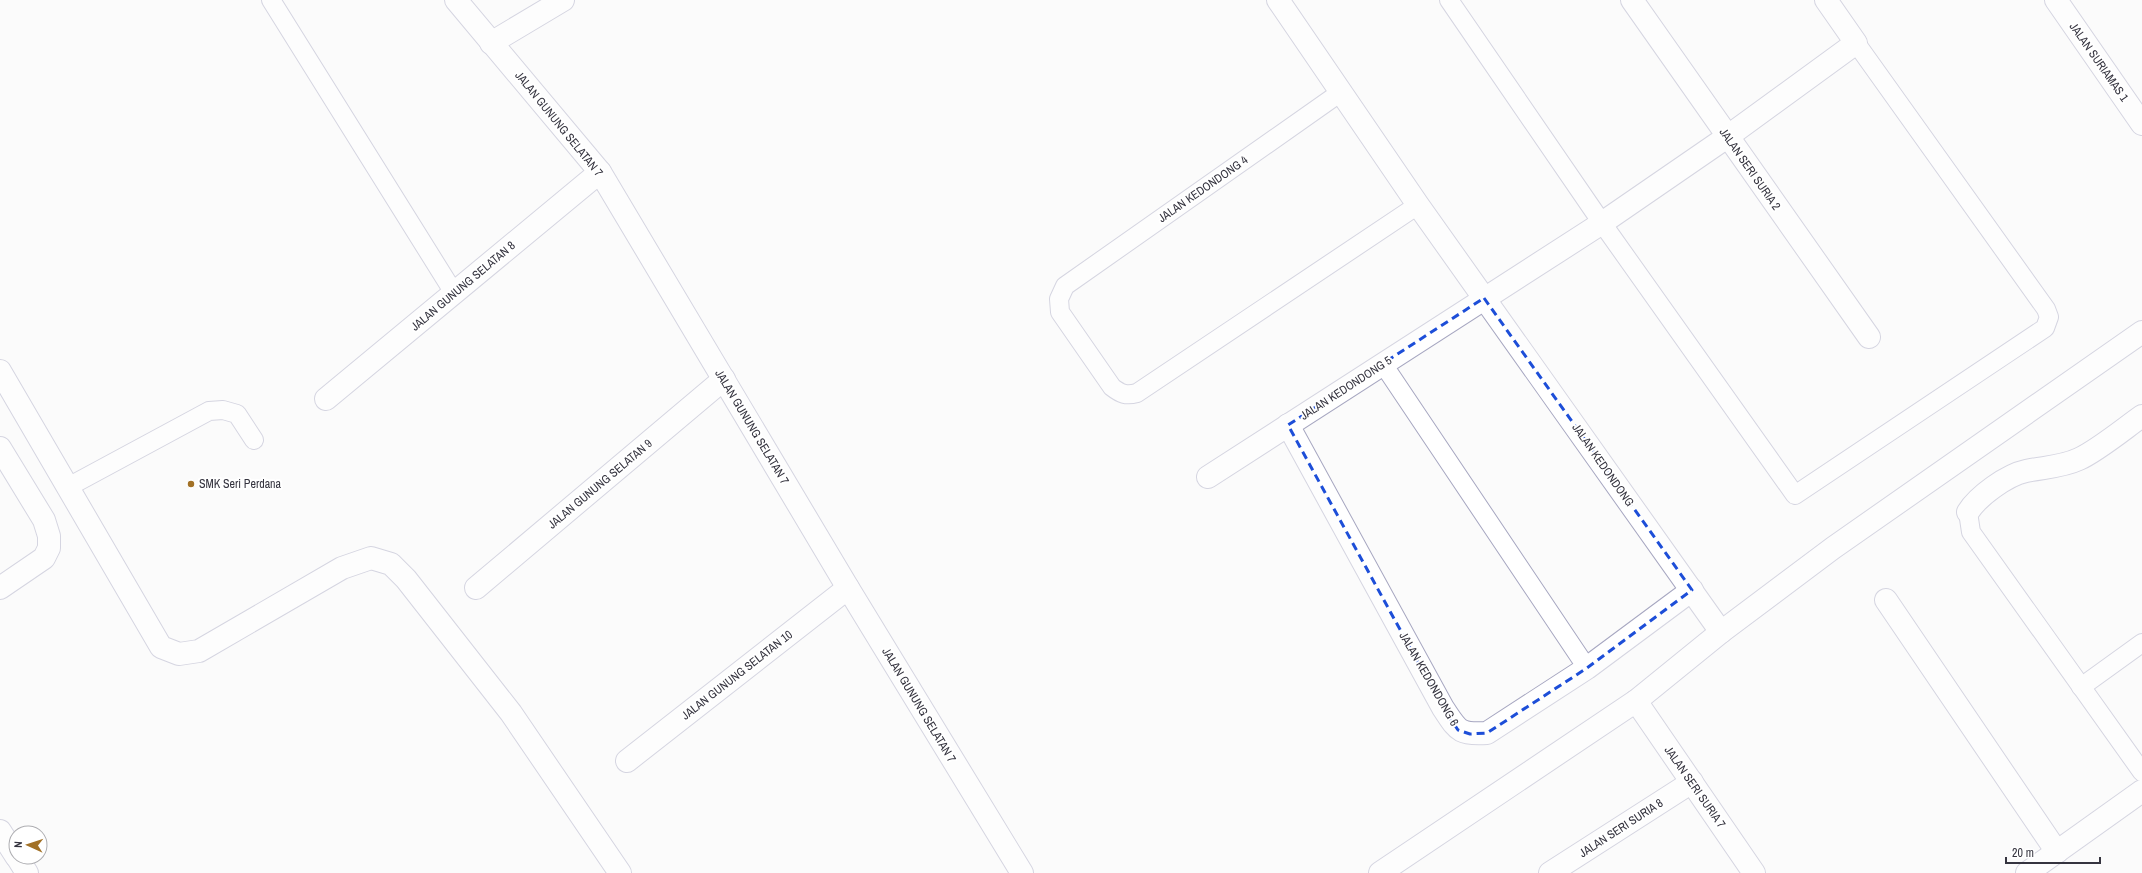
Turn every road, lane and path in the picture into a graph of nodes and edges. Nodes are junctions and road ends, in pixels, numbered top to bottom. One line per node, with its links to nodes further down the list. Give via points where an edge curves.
1 (271, 0): 17 (lane)
2 (456, 0): 9 (street, JALAN GUNUNG SELATAN 7)
3 (562, 0): 9 (street)
4 (1278, 0): 11 (street, JALAN KEDONDONG)
5 (1449, 0): 16 (lane)
6 (1632, 0): 13 (street, JALAN SERI SURIA 2)
7 (1826, 0): 10 (street)
8 (2056, 0): 12 (street, JALAN SURIAMAS 1)
9 (492, 43): 14 (street, JALAN GUNUNG SELATAN 7)
10 (1856, 43): 13 (street, JALAN KEDONDONG 5); 16 (lane, via 2046,309 2049,317 2045,328 1795,495)
11 (1341, 92): 15 (street, JALAN KEDONDONG); 15 (lane, JALAN KEDONDONG 4, via 1065,286 1059,299 1060,312 1112,386 1121,394 1138,393)
12 (2142, 124)
13 (1727, 137): 16 (street, JALAN KEDONDONG 5); 20 (street, JALAN SERI SURIA 2)
14 (600, 172): 17 (street, JALAN GUNUNG SELATAN 8); 23 (street, JALAN GUNUNG SELATAN 7)
15 (1418, 205): 18 (street, JALAN KEDONDONG)
16 (1602, 223): 18 (street, JALAN KEDONDONG 5)
17 (454, 293): 24 (street, JALAN GUNUNG SELATAN 8)
18 (1484, 298): 21 (street, JALAN KEDONDONG 5); 35 (street, JALAN KEDONDONG)
19 (2142, 332): 37 (street, via 1833,548)
20 (1868, 337)
21 (1383, 364): 26 (street, JALAN KEDONDONG 5); 39 (lane)
22 (0, 371): 30 (street)
23 (724, 379): 33 (street, JALAN GUNUNG SELATAN 9); 34 (street, JALAN GUNUNG SELATAN 7)
24 (326, 399)
25 (2142, 416): 31 (street, via 2081,458 2060,466 2015,474 1976,500)
26 (1288, 425): 29 (street, JALAN KEDONDONG 5); 39 (street, JALAN KEDONDONG 6, via 1443,708 1458,730 1470,734 1487,733)
27 (254, 440): 30 (lane, via 237,414 223,410 209,411)
28 (0, 448): 32 (street, via 44,520 50,548 44,558)
29 (1208, 477)
30 (68, 487): 50 (street, via 161,647 179,654 199,651 342,568 371,558 391,564 406,579 511,713)
31 (1968, 512): 40 (lane, via 1971,532)
32 (0, 588)
33 (476, 588)
34 (848, 588): 42 (street, JALAN GUNUNG SELATAN 10); 51 (street, JALAN GUNUNG SELATAN 7)
35 (1692, 590): 37 (street, JALAN KEDONDONG); 39 (street, JALAN KEDONDONG 6)
36 (1886, 600): 48 (street)
37 (1721, 632): 41 (street)
38 (2142, 643): 40 (lane)
39 (1587, 668)
40 (2081, 687): 43 (lane)
41 (1636, 701): 44 (street, JALAN SERI SURIA 7); 49 (street)
42 (627, 761)
43 (2142, 772)
44 (1692, 782): 52 (street, JALAN SERI SURIA 8); 53 (street, JALAN SERI SURIA 7)
45 (2142, 791): 48 (street)
46 (0, 832): 47 (street)
47 (8, 844)
48 (2057, 852): 54 (street)
49 (1383, 872)
50 (620, 873)
51 (1022, 873)
52 (1550, 873)
53 (1754, 873)
54 (2027, 873)

